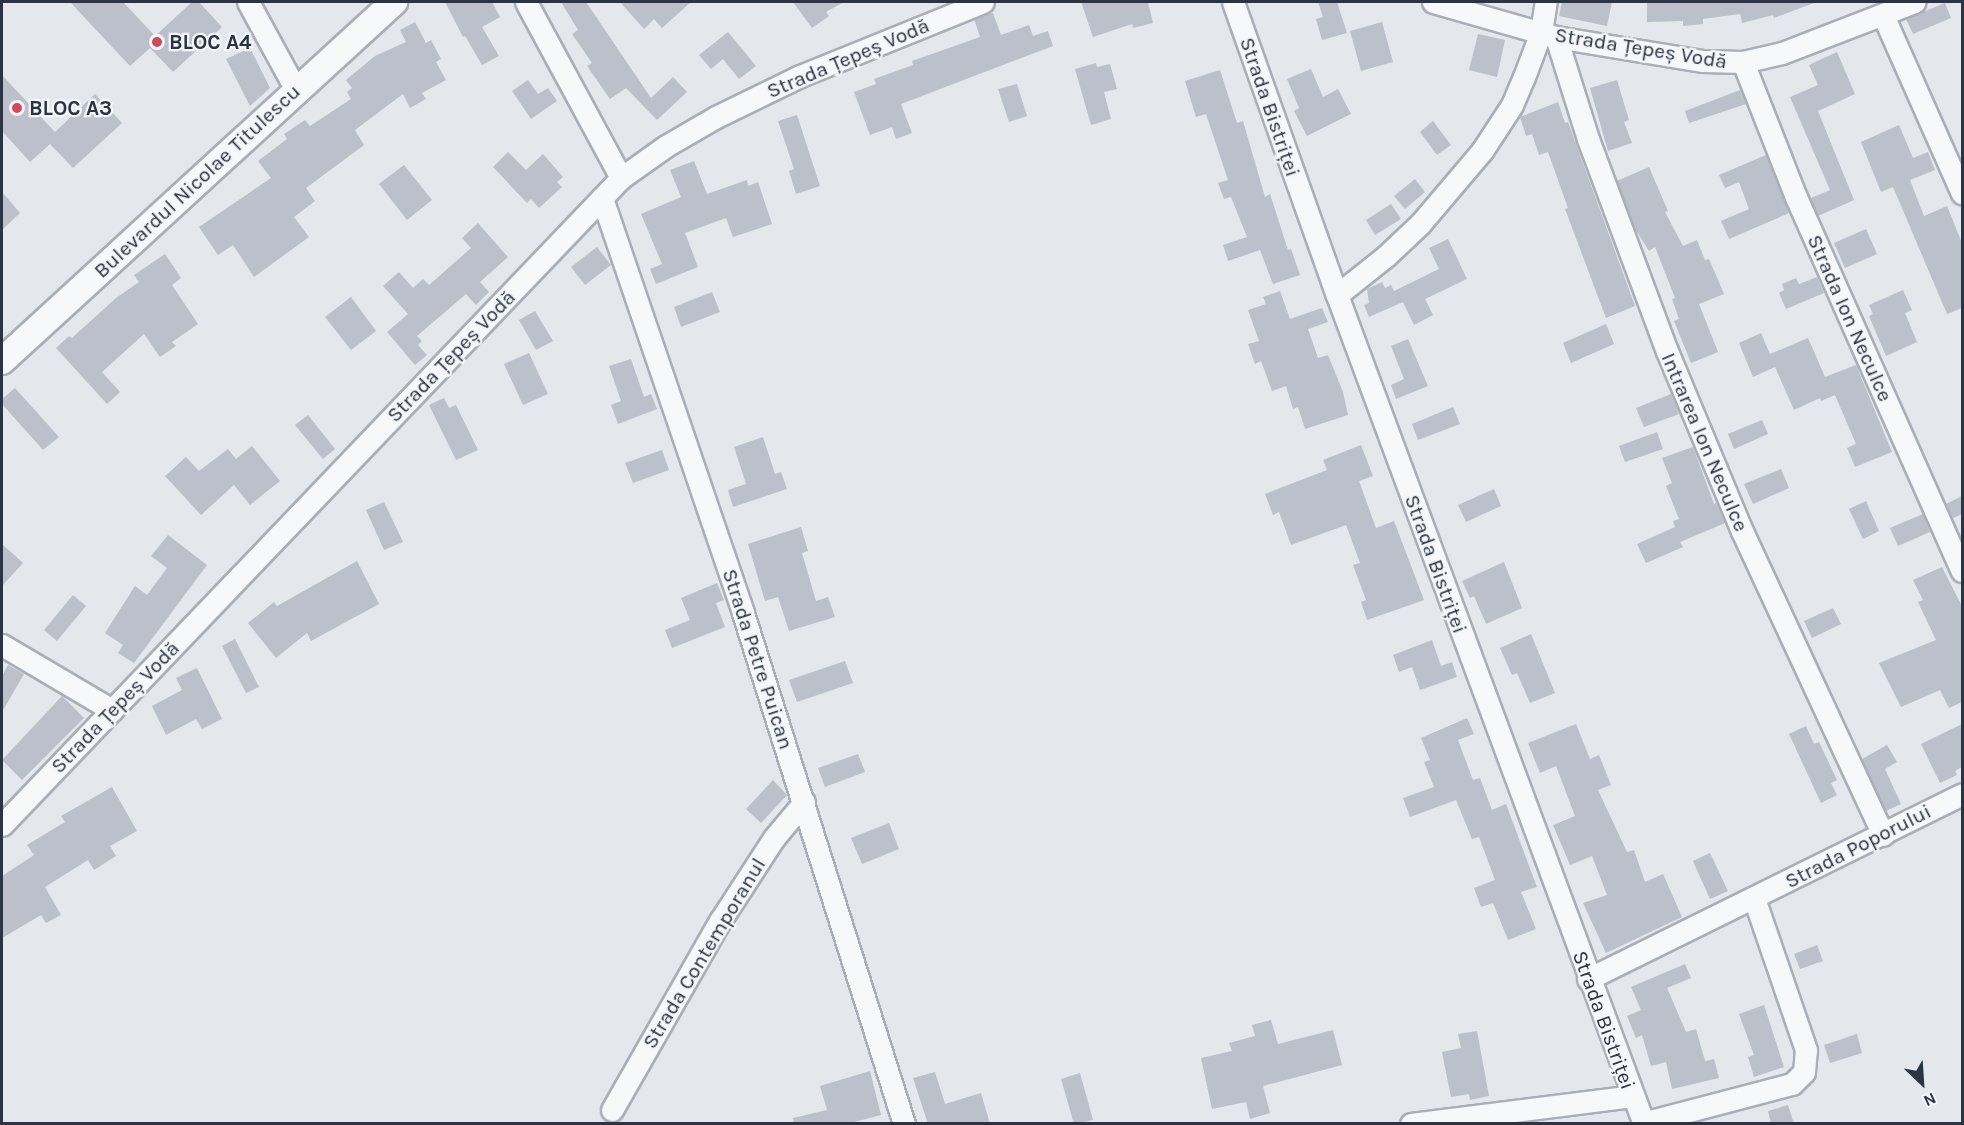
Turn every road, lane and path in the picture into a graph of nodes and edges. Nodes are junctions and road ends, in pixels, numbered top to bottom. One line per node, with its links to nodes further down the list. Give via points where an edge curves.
1 (248, 2): 12 (street)
2 (394, 2): 12 (street, Bulevardul Nicolae Titulescu)
3 (526, 2): 13 (street)
4 (983, 2): 13 (street, Strada Țepeș Vodă, via 800,76 716,117)
5 (1233, 2): 16 (street, Strada Bistriței)
6 (1432, 2): 10 (street, Strada Țepeș Vodă)
7 (1546, 2): 10 (street)
8 (1914, 2): 9 (street, Strada Țepeș Vodă)
9 (1883, 15): 11 (street, Strada Țepeș Vodă, via 1782,53); 14 (street)
10 (1548, 34): 11 (street, Strada Țepeș Vodă, via 1703,61); 16 (street, via 1512,105 1482,151 1420,224); 24 (street, Intrarea Ion Neculce, via 1666,351 1742,531)
11 (1743, 62): 18 (street, Strada Ion Neculce, via 1796,197)
12 (296, 90): 17 (street, Bulevardul Nicolae Titulescu)
13 (621, 178): 15 (street, Strada Țepeș Vodă)
14 (1962, 193)
15 (602, 198): 20 (street, Strada Țepeș Vodă); 22 (street, Strada Petre Puican)
16 (1337, 295): 26 (street, Strada Bistriței)
17 (2, 361)
18 (1962, 571)
19 (2, 645): 20 (street)
20 (112, 710): 23 (street, Strada Țepeș Vodă)
21 (1962, 794): 24 (street, Strada Poporului)
22 (804, 802): 28 (street, Strada Contemporanul, via 774,838 720,921); 30 (street, Strada Petre Puican)
23 (2, 825)
24 (1883, 835): 25 (street, Strada Poporului)
25 (1754, 898): 26 (street, Strada Poporului); 29 (street, via 1806,1050 1803,1072 1792,1084)
26 (1588, 979): 27 (street, Strada Bistriței)
27 (1632, 1096): 29 (street, Strada Bistriței); 31 (street)
28 (612, 1110)
29 (1644, 1123)
30 (904, 1124)
31 (1411, 1124)

